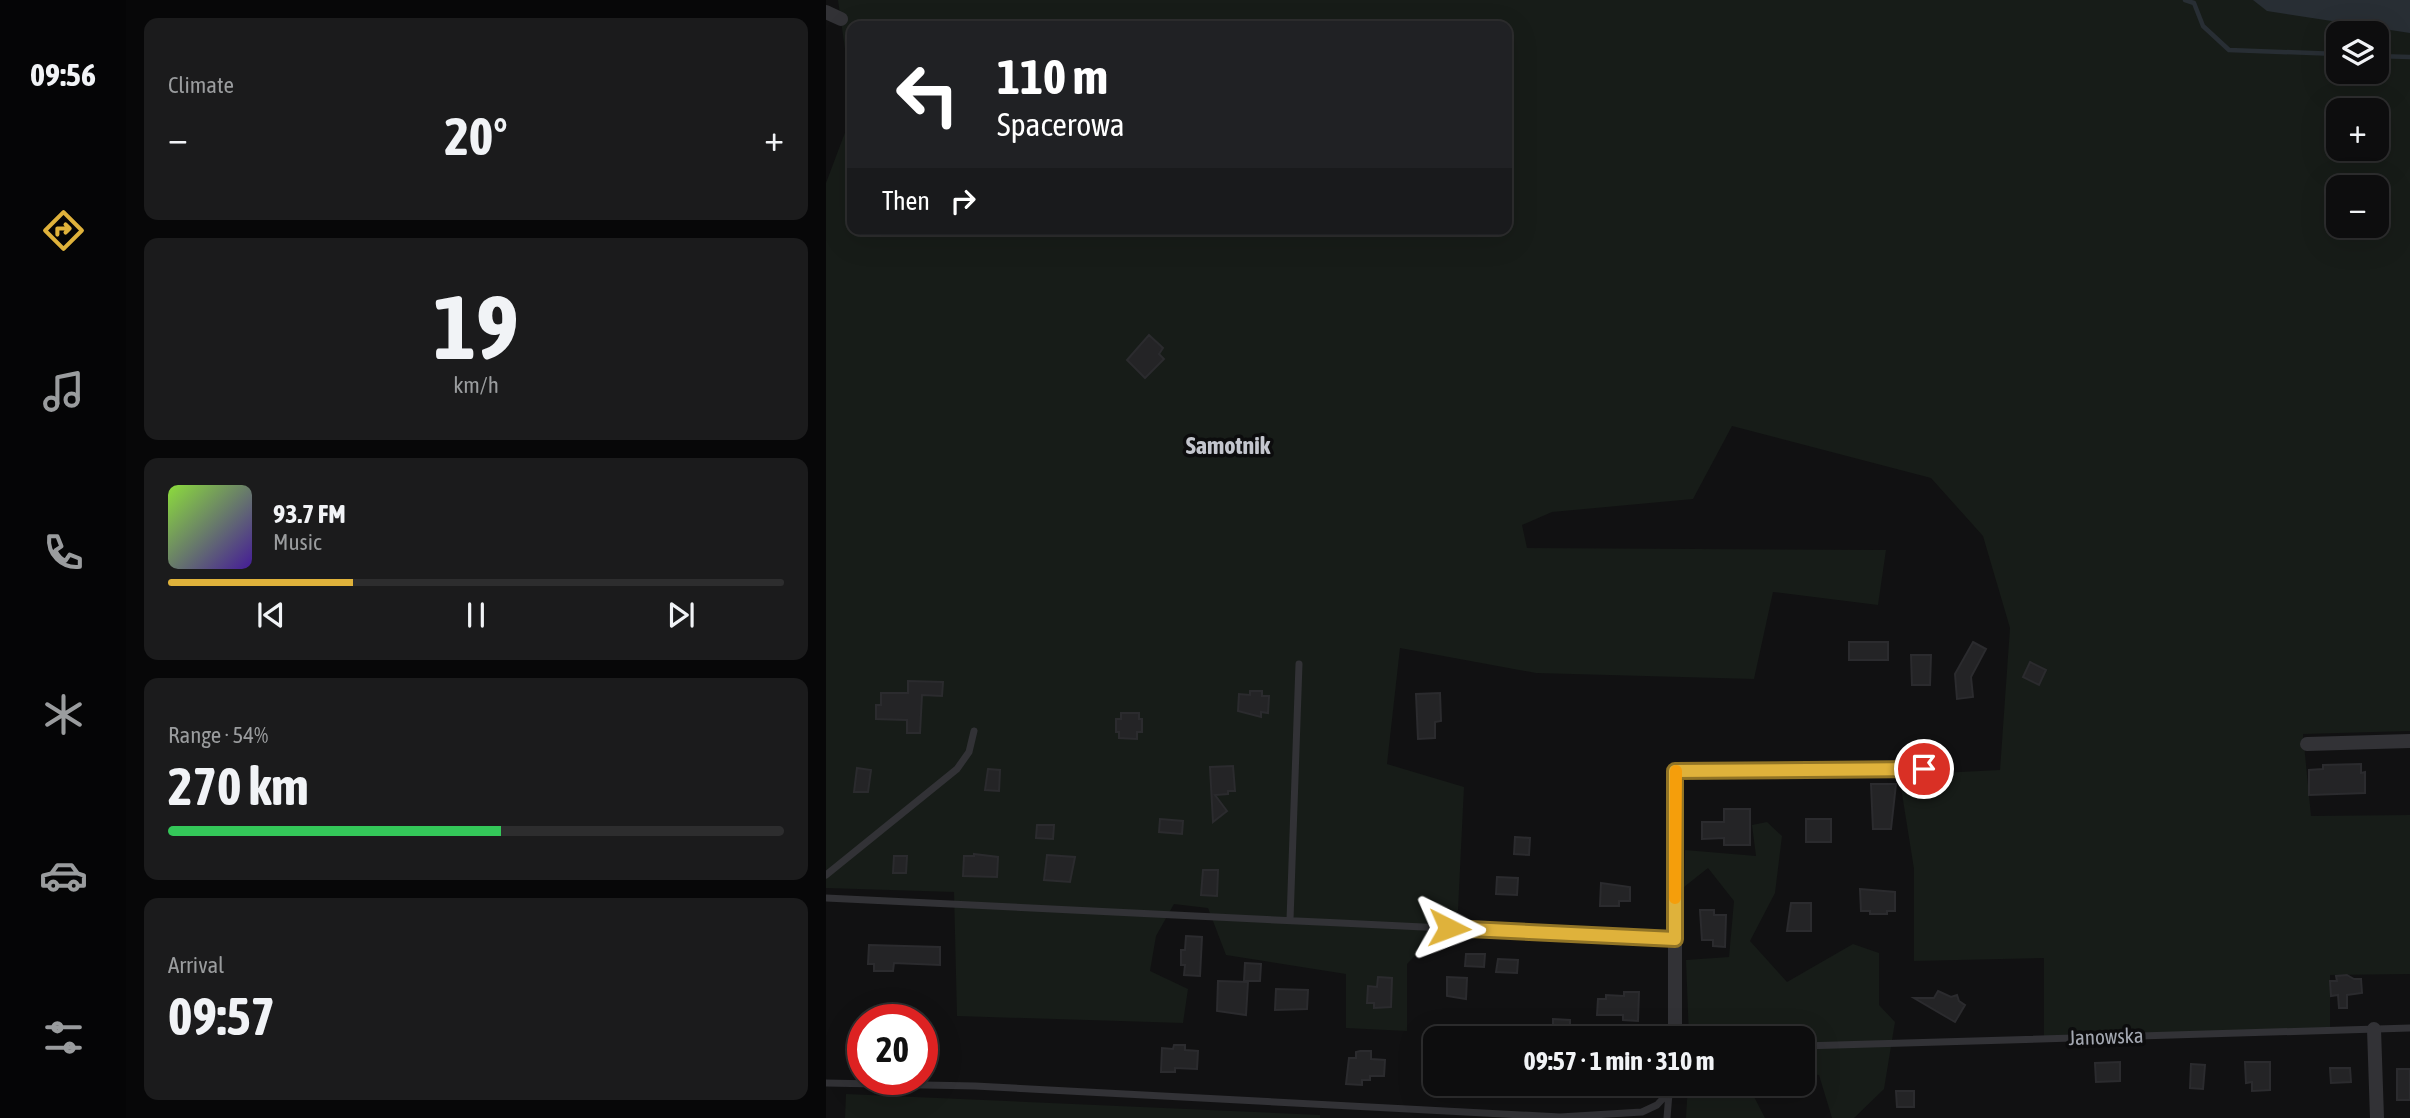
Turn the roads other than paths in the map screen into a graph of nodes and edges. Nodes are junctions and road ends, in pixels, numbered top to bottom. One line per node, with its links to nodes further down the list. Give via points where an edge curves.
1 (826, 12): 2 (street)
2 (841, 19)
3 (1299, 664): 10 (lane)
4 (974, 731): 8 (lane, via 969,752 957,769)
5 (2410, 741): 6 (street)
6 (2307, 744)
7 (1924, 769): 11 (street, via 1675,771)
8 (826, 875)
9 (826, 898): 10 (lane)
10 (1290, 920): 11 (lane)
11 (1675, 939): 12 (street)
12 (1675, 1026)
13 (2410, 1028): 14 (lane, Janowska)
14 (2374, 1029): 15 (lane, Janowska); 20 (street)
15 (1815, 1046)
16 (826, 1083): 17 (lane, via 975,1086 1560,1117 1642,1112)
17 (1664, 1096)
18 (1669, 1096): 19 (lane)
19 (1667, 1118)
20 (2377, 1118)

